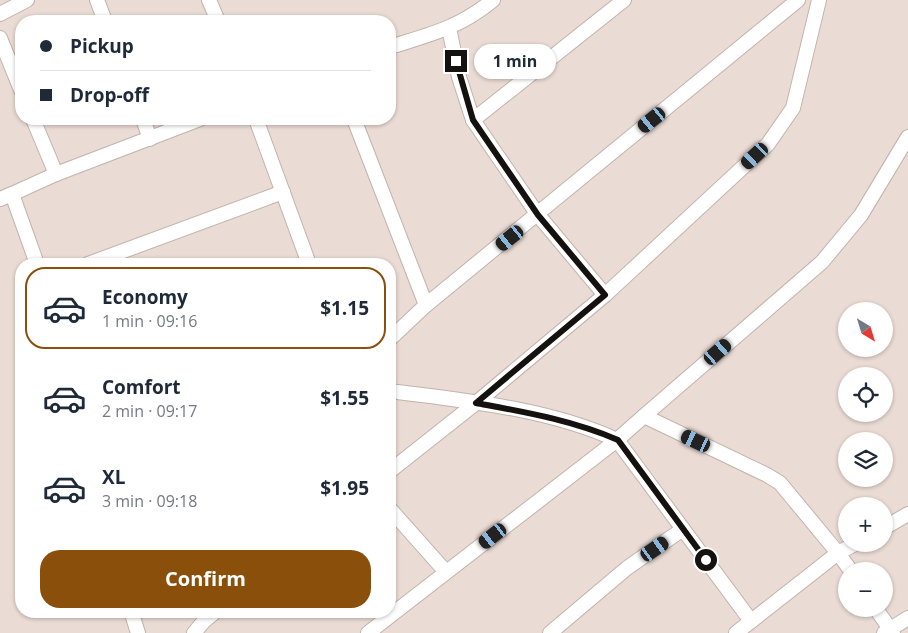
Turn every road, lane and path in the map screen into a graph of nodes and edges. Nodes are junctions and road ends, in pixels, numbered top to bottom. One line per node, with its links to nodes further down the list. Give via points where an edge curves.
1 (27, 0): 9 (street)
2 (97, 0): 10 (street)
3 (493, 0): 8 (street)
4 (624, 0): 16 (street)
5 (798, 0): 27 (street)
6 (819, 0): 31 (street, via 794,108 768,144)
7 (214, 2): 11 (street)
8 (477, 6): 12 (street)
9 (0, 14)
10 (103, 15)
11 (217, 15)
12 (448, 28): 14 (street); 16 (street)
13 (0, 38): 15 (street)
14 (396, 45)
15 (15, 75)
16 (473, 120): 27 (street)
17 (36, 125): 24 (street)
18 (144, 125): 23 (street)
19 (185, 125): 23 (street)
20 (258, 125): 25 (street)
21 (356, 125): 32 (street)
22 (908, 137): 36 (street, via 861,215 822,262)
23 (150, 139): 24 (street)
24 (56, 174): 26 (street)
25 (283, 192): 29 (street); 30 (street)
26 (6, 197): 28 (street)
27 (538, 215): 31 (street); 32 (street)
28 (34, 258)
29 (104, 258)
30 (308, 258)
31 (605, 295): 35 (street)
32 (426, 305): 33 (street)
33 (396, 333)
34 (396, 392): 35 (street)
35 (476, 403): 37 (street, via 552,418 596,430); 38 (street)
36 (644, 416): 37 (street); 43 (street, via 780,483)
37 (618, 440): 42 (street); 45 (street)
38 (396, 466)
39 (908, 514): 41 (street)
40 (396, 516): 45 (street)
41 (893, 523)
42 (683, 529): 52 (street); 57 (street, via 627,568)
43 (838, 553): 44 (street); 52 (street)
44 (844, 562)
45 (446, 572): 46 (street)
46 (396, 611)
47 (881, 617): 53 (street)
48 (133, 618): 54 (street)
49 (208, 618): 55 (street)
50 (387, 618): 56 (street)
51 (908, 618): 53 (street)
52 (751, 621): 58 (street)
53 (889, 632)
54 (138, 633)
55 (194, 633)
56 (368, 633)
57 (550, 633)
58 (736, 633)

